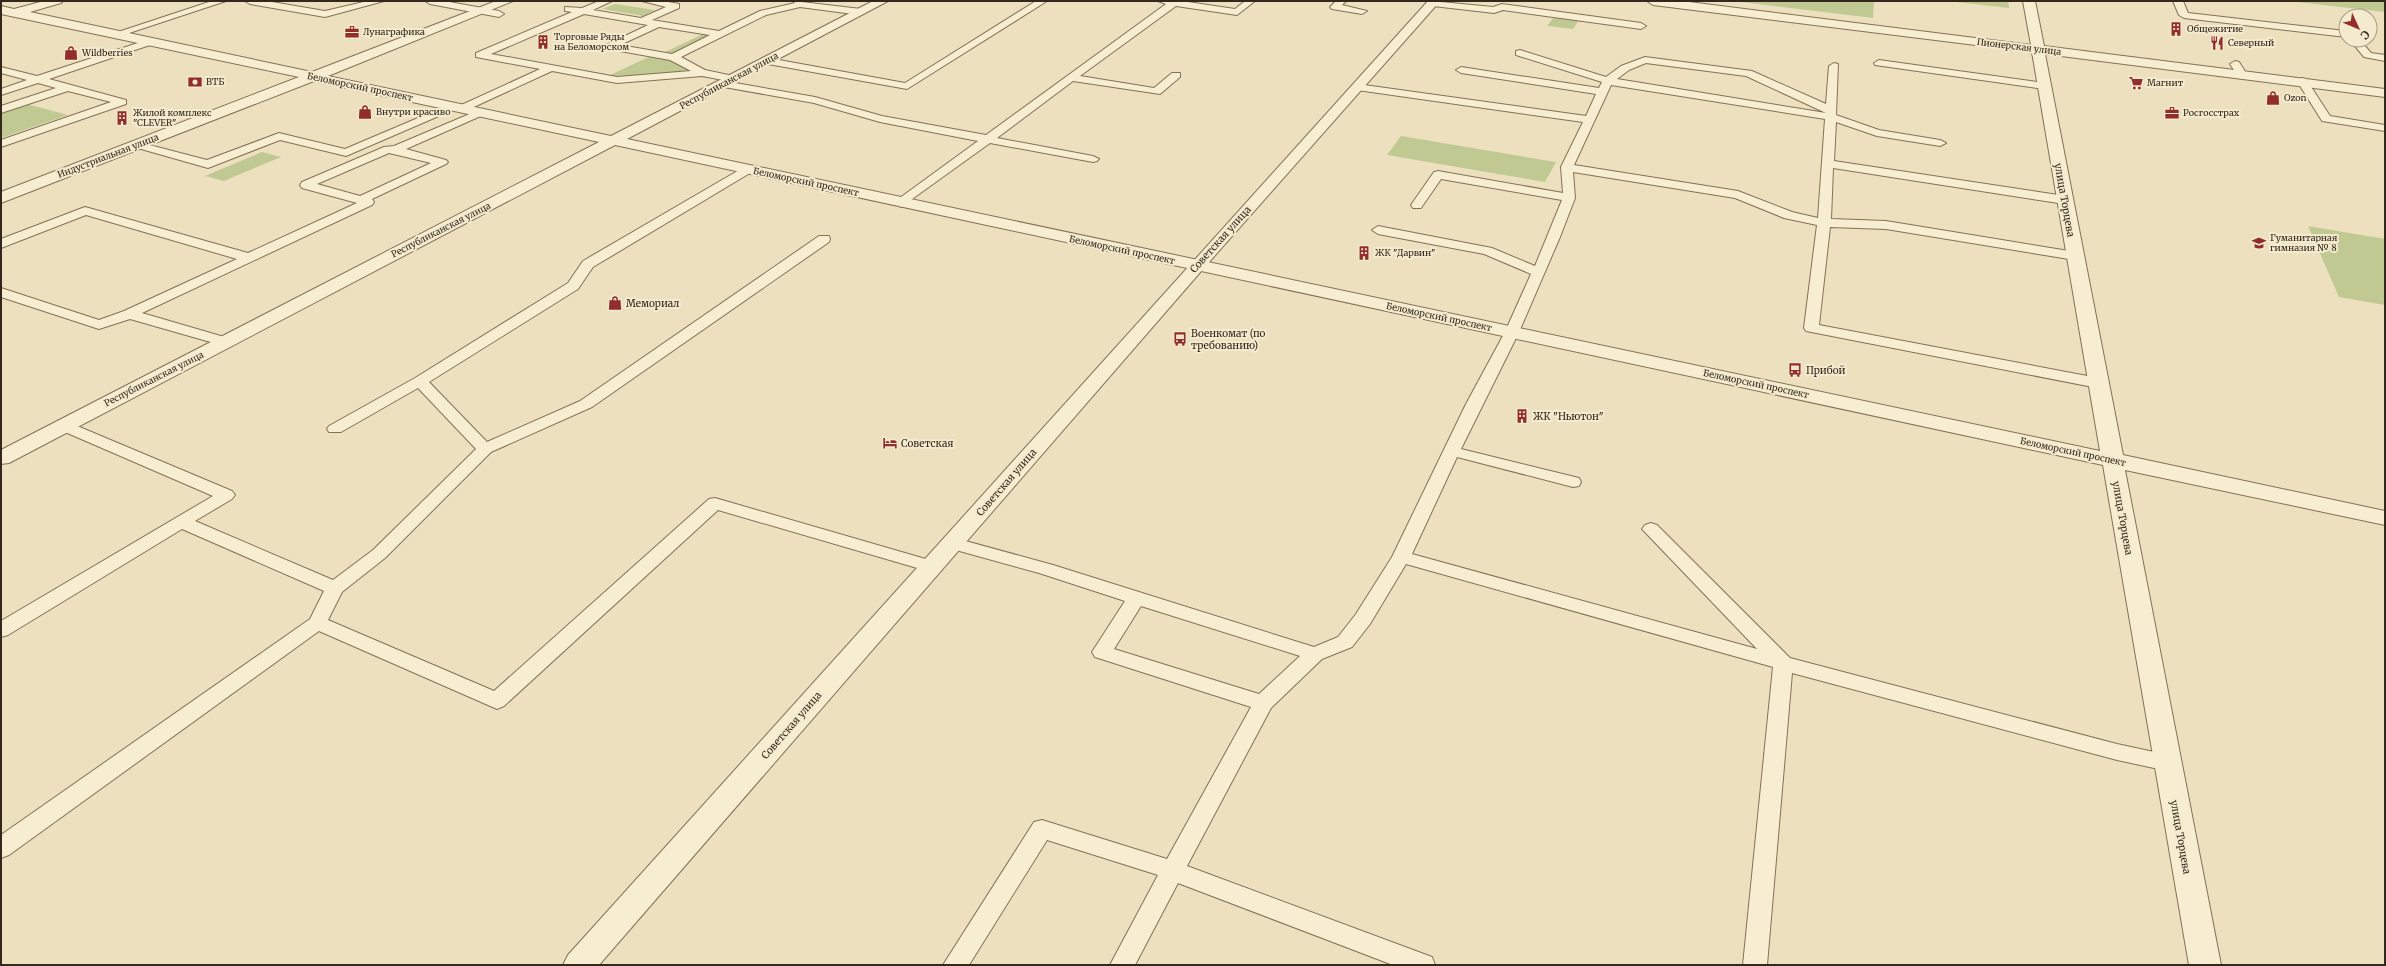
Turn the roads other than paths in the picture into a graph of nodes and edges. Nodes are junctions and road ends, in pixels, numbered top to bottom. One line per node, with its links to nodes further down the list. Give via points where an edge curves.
1 (57, 1): 25 (street)
2 (221, 1): 32 (lane)
3 (250, 1): 4 (lane, via 325,14)
4 (379, 1)
5 (430, 1): 21 (lane)
6 (507, 1): 21 (street, Индустриальная улица)
7 (607, 1): 22 (lane)
8 (647, 1): 27 (lane, via 676,6)
9 (882, 1): 24 (street, Республиканская улица)
10 (1042, 1): 39 (lane, via 907,86)
11 (1161, 1): 19 (lane)
12 (1250, 1): 19 (lane, via 1237,12)
13 (1341, 1): 23 (lane, via 1335,7)
14 (1653, 1): 35 (street, Пионерская улица)
15 (2029, 1): 35 (street, улица Торцева)
16 (2178, 1): 30 (lane, via 2184,15)
17 (799, 2): 24 (lane); 31 (lane, via 763,13)
18 (1433, 2): 29 (lane, via 1494,10 1502,7); 52 (street, Советская улица)
19 (1174, 3): 48 (lane)
20 (568, 9): 22 (lane)
21 (482, 10): 26 (lane); 47 (street, Индустриальная улица)
22 (583, 11): 27 (lane); 42 (lane, via 480,55)
23 (1362, 11)
24 (861, 12): 39 (street, Республиканская улица)
25 (6, 14): 32 (street, Беломорский проспект)
26 (499, 14)
27 (642, 21): 28 (lane)
28 (658, 24): 31 (lane); 37 (lane, via 609,46)
29 (1641, 26)
30 (2338, 33)
31 (719, 34): 37 (lane)
32 (114, 35): 33 (street, Беломорский проспект)
33 (150, 42): 47 (street, Беломорский проспект); 49 (lane)
34 (2362, 48): 38 (lane, via 2368,56)
35 (2038, 50): 51 (street, Пионерская улица, via 2238,69); 53 (street, улица Торцева)
36 (1520, 53): 54 (lane)
37 (673, 57): 45 (lane)
38 (2385, 58)
39 (768, 60): 50 (street, Республиканская улица)
40 (1879, 64): 53 (lane)
41 (1834, 66): 61 (lane)
42 (550, 68): 45 (lane, via 617,80); 58 (lane)
43 (1, 70): 49 (lane)
44 (1461, 70): 54 (lane)
45 (702, 73): 50 (lane)
46 (1176, 75): 48 (lane, via 1156,92)
47 (312, 77): 58 (street, Беломорский проспект); 68 (street, Индустриальная улица)
48 (1071, 78): 64 (lane)
49 (39, 80): 55 (lane); 56 (lane)
50 (729, 81): 64 (lane, via 815,100 880,118); 65 (street, Республиканская улица)
51 (2302, 81): 57 (street, Пионерская улица); 63 (lane, via 2326,119)
52 (1357, 86): 62 (lane); 86 (street, Советская улица)
53 (2044, 86): 77 (street, улица Торцева)
54 (1605, 87): 61 (lane); 61 (lane, via 1625,68 1645,60 1748,73); 62 (lane)
55 (69, 88): 59 (lane); 67 (lane, via 122,102)
56 (1, 92)
57 (2385, 93)
58 (456, 108): 60 (street, Беломорский проспект); 68 (lane, via 346,153 279,136 208,164)
59 (1, 110)
60 (480, 113): 65 (street, Беломорский проспект); 69 (lane)
61 (1832, 114): 66 (lane, via 1877,133); 71 (lane)
62 (1590, 120): 72 (lane)
63 (2385, 128)
64 (984, 139): 70 (lane); 78 (lane)
65 (613, 141): 73 (street, Беломорский проспект); 91 (street, Республиканская улица)
66 (1940, 143)
67 (1, 144)
68 (138, 144): 74 (street, Индустриальная улица)
69 (395, 150): 76 (lane, via 442,162); 76 (lane, via 388,149 306,185)
70 (1093, 159)
71 (1828, 164): 77 (lane); 80 (lane)
72 (1568, 167): 75 (lane); 80 (lane, via 1738,195 1788,215)
73 (746, 170): 78 (street, Беломорский проспект); 92 (lane, via 588,264 573,286)
74 (1, 198)
75 (1569, 198): 79 (lane, via 1438,175); 87 (lane)
76 (361, 200): 85 (lane, via 368,202)
77 (2065, 200): 84 (street, улица Торцева)
78 (901, 203): 86 (street, Беломорский проспект)
79 (1417, 205)
80 (1824, 223): 84 (lane, via 1886,225); 93 (lane, via 1811,328)
81 (1378, 230): 87 (lane, via 1487,250)
82 (824, 240): 96 (lane, via 586,404)
83 (1, 244): 85 (lane, via 85,211)
84 (2075, 256): 93 (street, улица Торцева)
85 (249, 258): 89 (lane)
86 (1197, 265): 90 (street, Беломорский проспект); 104 (street, Советская улица)
87 (1538, 272): 90 (lane)
88 (1, 292): 89 (lane, via 99,325)
89 (129, 314): 91 (lane)
90 (1512, 332): 97 (lane); 99 (street, Беломорский проспект)
91 (226, 342): 94 (street, Республиканская улица)
92 (420, 381): 95 (lane); 96 (lane)
93 (2098, 383): 99 (street, улица Торцева)
94 (64, 426): 98 (street, Республиканская улица); 102 (lane, via 226,495)
95 (335, 429)
96 (485, 448): 107 (lane, via 379,554)
97 (1451, 451): 100 (lane); 105 (lane)
98 (1, 458)
99 (2113, 460): 101 (street, Беломорский проспект); 114 (street, улица Торцева)
100 (1573, 482)
101 (2385, 518)
102 (181, 522): 107 (lane); 110 (lane)
103 (1651, 529): 112 (lane)
104 (952, 543): 106 (street, Советская улица); 108 (lane)
105 (1401, 557): 111 (lane, via 1363,619 1345,642); 112 (lane)
106 (930, 566): 109 (lane, via 715,503 498,701); 117 (street, Советская улица)
107 (335, 588): 109 (lane)
108 (1137, 597): 111 (lane); 113 (lane, via 1102,652)
109 (317, 623): 115 (lane)
110 (1, 630)
111 (1315, 654): 113 (lane)
112 (1783, 663): 114 (lane); 121 (lane)
113 (1263, 703): 116 (lane)
114 (2168, 764): 122 (street, улица Торцева)
115 (1, 848)
116 (1172, 870): 118 (lane, via 1042,829); 119 (lane); 120 (lane)
117 (579, 965)
118 (955, 965)
119 (1122, 965)
120 (1423, 965)
121 (1755, 965)
122 (2204, 965)

